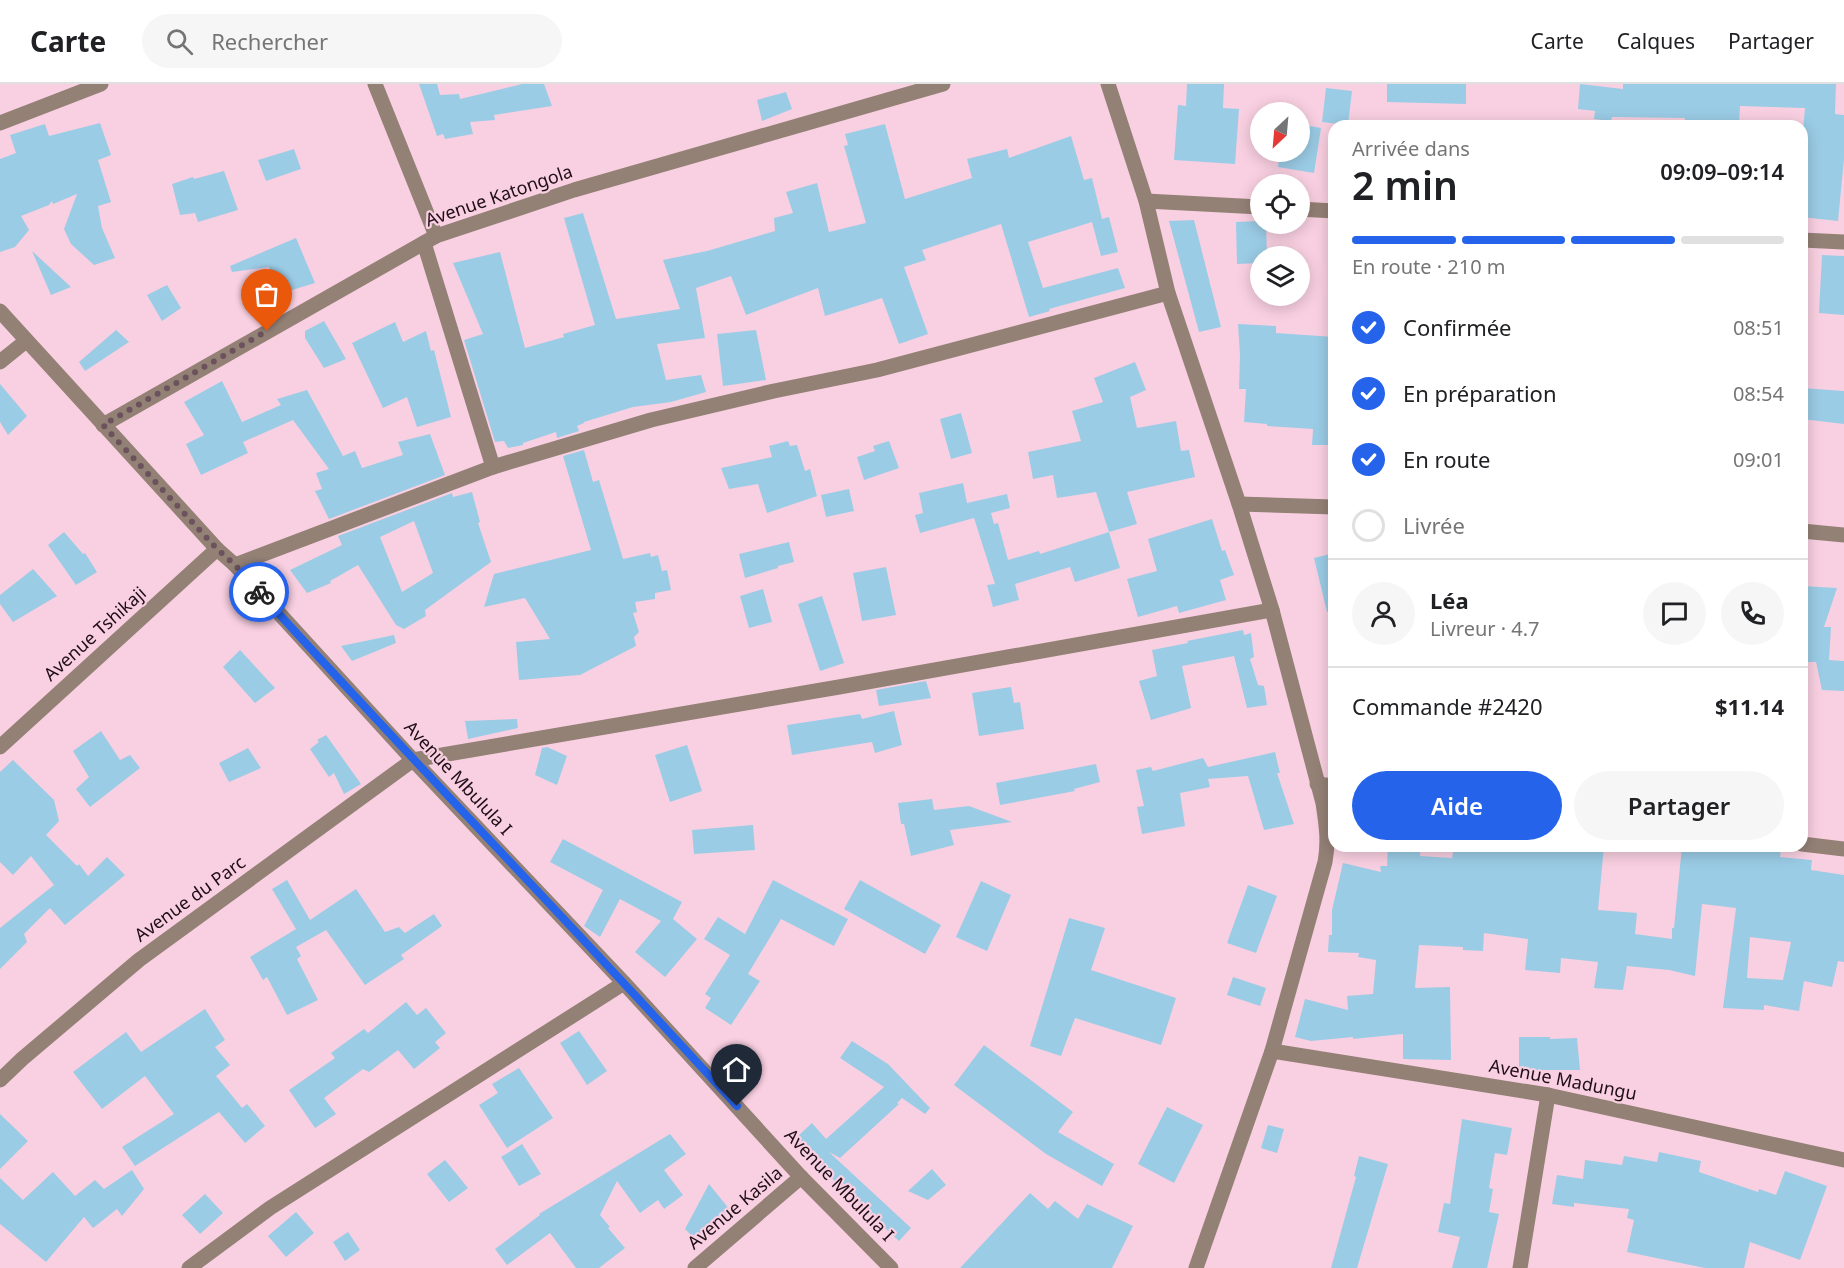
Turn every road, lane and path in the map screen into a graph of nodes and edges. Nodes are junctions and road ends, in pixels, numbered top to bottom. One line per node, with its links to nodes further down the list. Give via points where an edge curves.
1 (101, 84): 5 (street)
2 (375, 84): 10 (street)
3 (943, 84): 10 (street, Avenue Katongola, via 585,187)
4 (1108, 84): 6 (street)
5 (0, 123)
6 (1146, 201): 7 (street); 13 (street)
7 (1250, 206)
8 (1310, 210): 9 (street)
9 (1328, 211)
10 (430, 239): 17 (street, Avenue Katongola); 18 (street)
11 (1808, 240): 12 (street)
12 (1844, 242)
13 (1168, 293): 18 (street, via 877,370 651,420); 19 (street)
14 (0, 311): 15 (street, Avenue Mbulula I)
15 (26, 341): 16 (street); 17 (street, Avenue Mbulula I)
16 (0, 362)
17 (103, 425): 23 (street, Avenue Mbulula I)
18 (492, 467): 24 (street)
19 (1239, 504): 20 (street); 25 (street)
20 (1328, 507)
21 (1808, 532): 22 (street)
22 (1844, 535)
23 (217, 549): 24 (street, Avenue Mbulula I); 26 (street, Avenue Tshikaji)
24 (235, 565): 27 (street, Avenue Mbulula I)
25 (1272, 610): 27 (street); 28 (street)
26 (0, 747)
27 (413, 760): 32 (street, Avenue Mbulula I); 34 (street, Avenue du Parc, via 139,960)
28 (1317, 784): 29 (street); 33 (street, via 1328,844)
29 (1328, 785)
30 (1808, 845): 31 (street)
31 (1844, 849)
32 (624, 983): 37 (street, Avenue Mbulula I); 38 (street, via 270,1208)
33 (1272, 1051): 35 (street, Avenue Madungu); 41 (street)
34 (0, 1080)
35 (1548, 1095): 36 (street, Avenue Madungu); 42 (street)
36 (1844, 1160)
37 (801, 1177): 39 (street, Avenue Kasila); 40 (street, Avenue Mbulula I)
38 (189, 1268)
39 (695, 1268)
40 (891, 1268)
41 (1196, 1268)
42 (1520, 1268)

